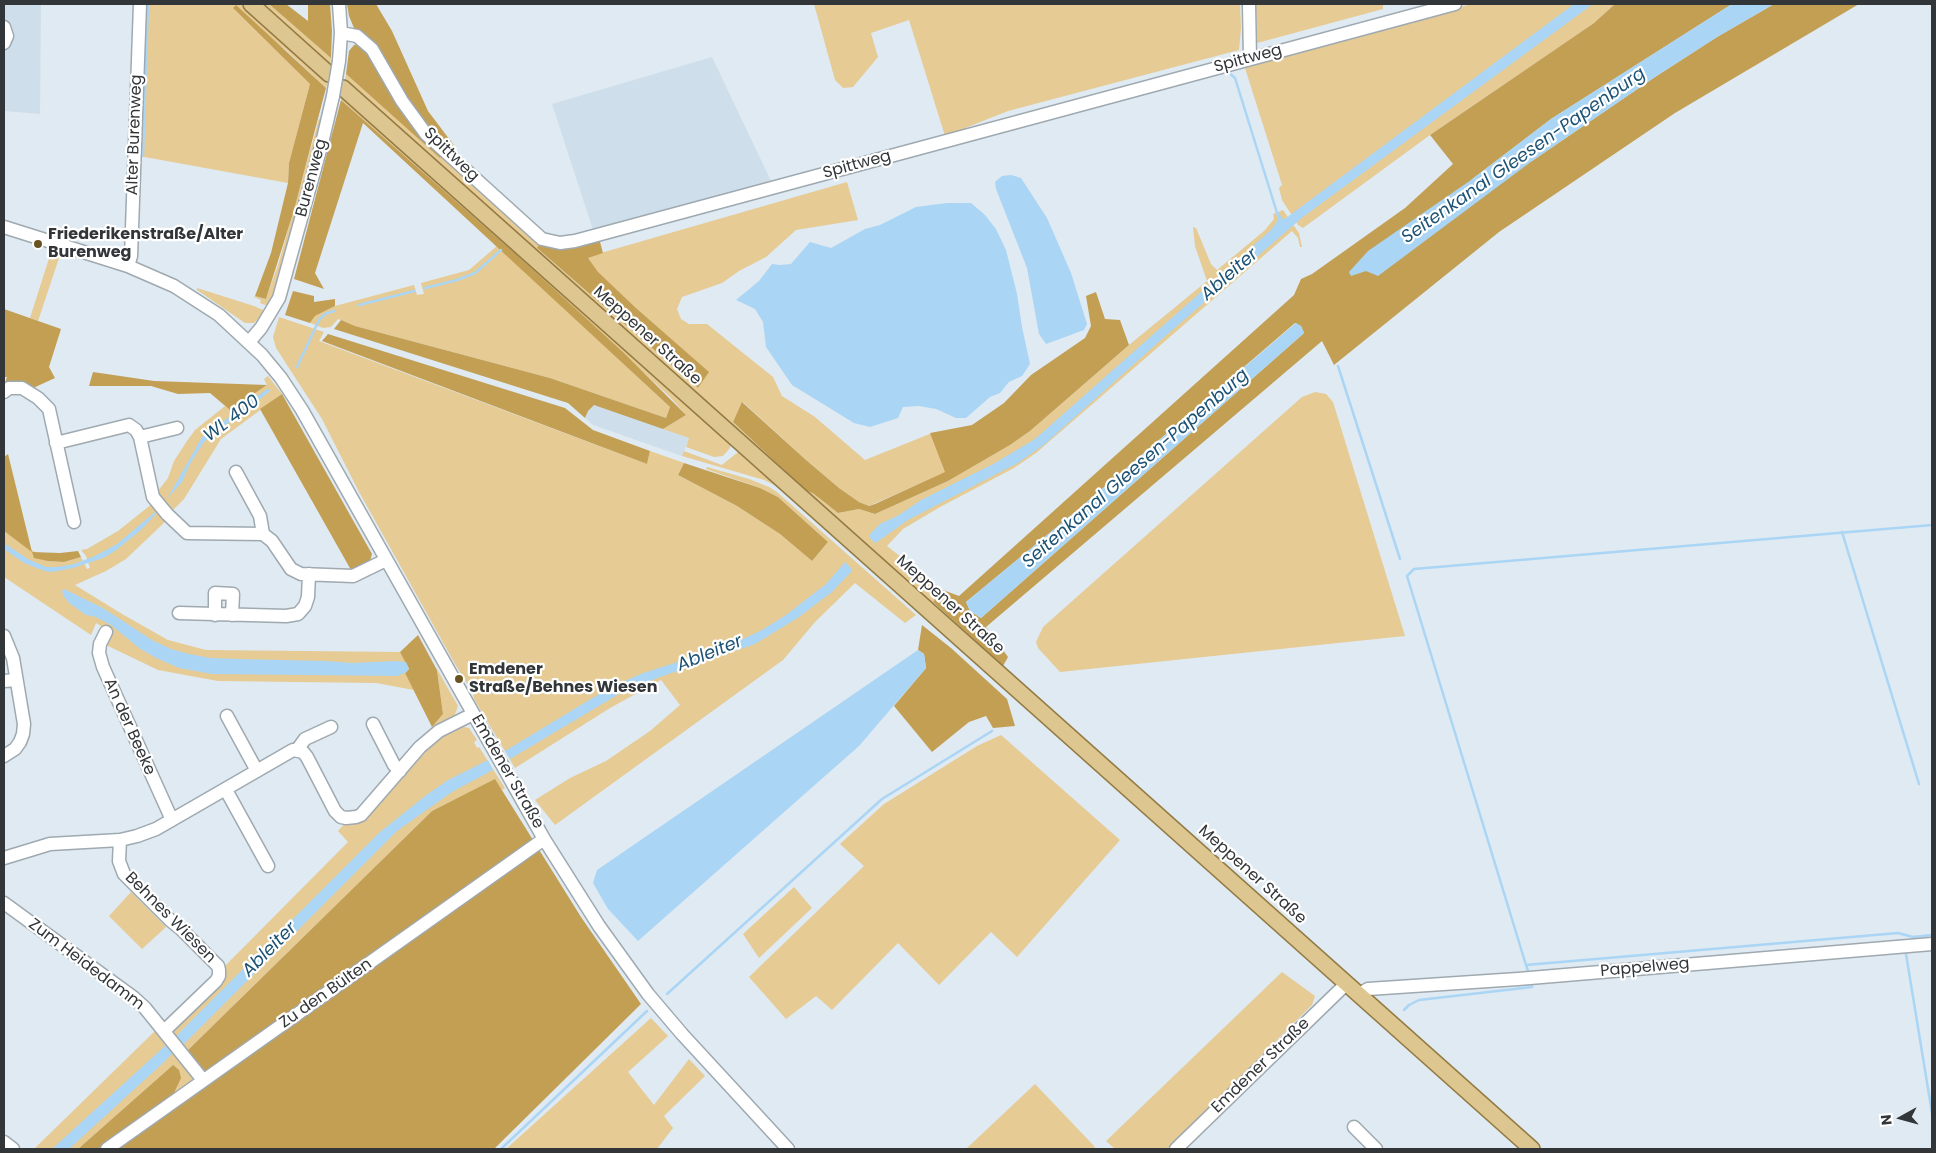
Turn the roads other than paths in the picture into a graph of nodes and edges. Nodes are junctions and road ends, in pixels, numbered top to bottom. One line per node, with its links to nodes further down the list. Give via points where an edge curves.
1 (140, 4): 13 (street, Alter Burenweg, via 131,256)
2 (251, 4): 10 (main road)
3 (339, 4): 7 (street, Burenweg)
4 (1249, 4): 9 (street)
5 (1455, 4): 9 (street, Spittweg)
6 (4, 27): 8 (street, via 7,36)
7 (341, 33): 9 (street, Spittweg, via 357,36 372,49 402,101 426,134 542,239 560,243); 11 (street, Burenweg, bridge)
8 (4, 43)
9 (1250, 59)
10 (329, 74)
11 (338, 92): 14 (street, Burenweg, via 279,298); 46 (main road, Meppener Straße)
12 (4, 227): 13 (street, Emdener Straße)
13 (128, 266): 14 (street, Emdener Straße, via 198,300)
14 (249, 342): 22 (street, Emdener Straße, via 281,378 302,410)
15 (4, 392): 18 (street, via 9,388 22,388 38,398 49,409)
16 (177, 428): 17 (street)
17 (140, 437): 18 (street, via 129,425); 21 (street, via 152,497 187,533)
18 (56, 443): 20 (street)
19 (236, 472): 21 (street, via 260,516)
20 (74, 522)
21 (263, 534): 23 (street, via 272,541 291,570)
22 (386, 560): 23 (street, via 353,576); 30 (street, Emdener Straße)
23 (309, 574): 26 (street, via 308,597 298,614)
24 (179, 613): 25 (street)
25 (215, 615): 26 (street); 26 (street, via 215,593 233,594)
26 (232, 615)
27 (106, 632): 39 (street, An der Beeke, via 99,653 103,667)
28 (4, 636): 29 (street, via 13,658)
29 (10, 680): 35 (street, via 24,724 20,742)
30 (473, 714): 37 (street, via 439,731 420,746); 40 (street, Emdener Straße)
31 (227, 716): 36 (street)
32 (373, 724): 37 (street)
33 (331, 727): 34 (street, via 305,739)
34 (297, 750): 36 (street); 37 (street, via 307,756 341,817 352,819 361,815)
35 (4, 756)
36 (256, 771): 38 (street)
37 (400, 771)
38 (226, 790): 39 (street); 43 (street)
39 (172, 820): 41 (street, via 156,829)
40 (544, 839): 49 (street, Zu den Bülten); 54 (street, Emdener Straße, via 599,926 648,994)
41 (120, 840): 42 (street, via 50,844); 48 (street, Behnes Wiesen, via 119,861 124,874 218,966 216,981)
42 (4, 858)
43 (268, 866)
44 (4, 903): 48 (street, Zum Heidedamm, via 133,997)
45 (1932, 944): 47 (street, Pappelweg, via 1368,989)
46 (1346, 983): 47 (main road, Meppener Straße); 55 (street, Emdener Straße)
47 (1360, 994): 57 (main road, Meppener Straße)
48 (164, 1031): 49 (street, Zum Heidedamm)
49 (203, 1080): 53 (street, Zu den Bülten)
50 (1354, 1127): 56 (street)
51 (4, 1142): 52 (street)
52 (13, 1149)
53 (107, 1149)
54 (788, 1149)
55 (1176, 1149)
56 (1376, 1149)
57 (1532, 1149)

